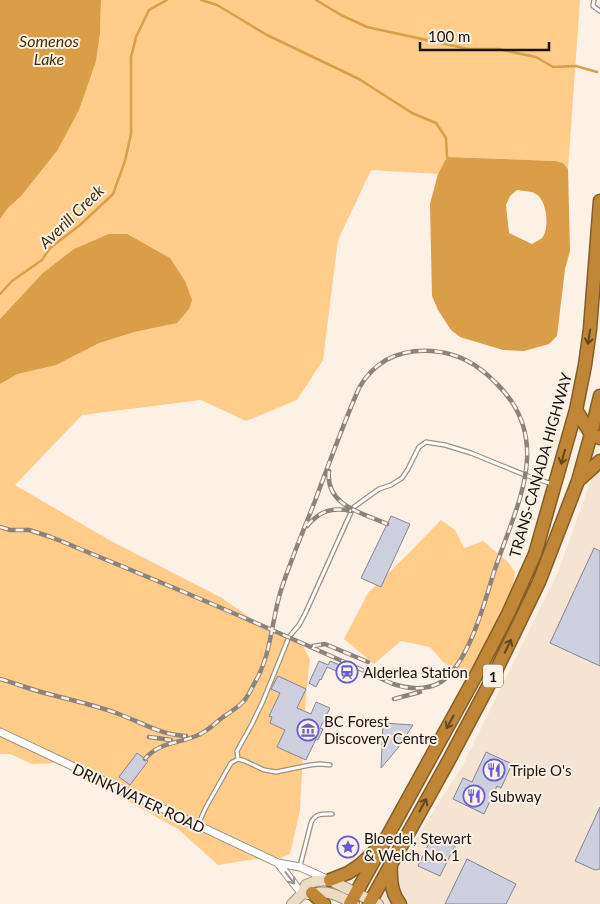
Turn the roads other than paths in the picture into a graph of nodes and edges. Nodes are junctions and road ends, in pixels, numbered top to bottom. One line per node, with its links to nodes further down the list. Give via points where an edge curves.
1 (594, 0): 2 (lane, via 593,6)
2 (600, 12)
3 (600, 201): 5 (highway, TRANS-CANADA HIGHWAY / 1, one-way to 5, via 590,329)
4 (600, 396): 6 (highway, 1)
5 (576, 410): 6 (highway); 9 (highway, TRANS-CANADA HIGHWAY / 1, one-way to 9)
6 (596, 436): 8 (highway, 1)
7 (600, 461): 8 (highway)
8 (578, 481): 17 (highway, 1, one-way to 8, via 496,670 539,582)
9 (555, 485): 11 (lane, via 445,445 426,442 419,447 402,478 354,506 305,614 289,637 263,701 237,751); 15 (highway, TRANS-CANADA HIGHWAY / 1, one-way to 15, via 535,554 508,614)
10 (0, 732): 14 (street, DRINKWATER ROAD)
11 (238, 760): 12 (lane, via 276,772 310,765); 14 (lane, via 230,762)
12 (330, 765)
13 (332, 814): 18 (lane, via 317,814 313,818)
14 (198, 825): 16 (street, DRINKWATER ROAD)
15 (382, 845): 19 (highway, via 360,865); 21 (highway, TRANS-CANADA HIGHWAY / 1)
16 (278, 863): 18 (street, DRINKWATER ROAD); 20 (street, DRINKWATER ROAD, one-way to 20)
17 (391, 863): 22 (highway, 1); 25 (highway, via 390,880)
18 (300, 867): 19 (street, DRINKWATER ROAD)
19 (330, 880): 20 (street, via 306,885); 21 (street)
20 (307, 894): 21 (street, via 328,892); 23 (street); 24 (highway)
21 (353, 901): 22 (street)
22 (372, 903)
23 (292, 904)
24 (324, 904)
25 (400, 904)

